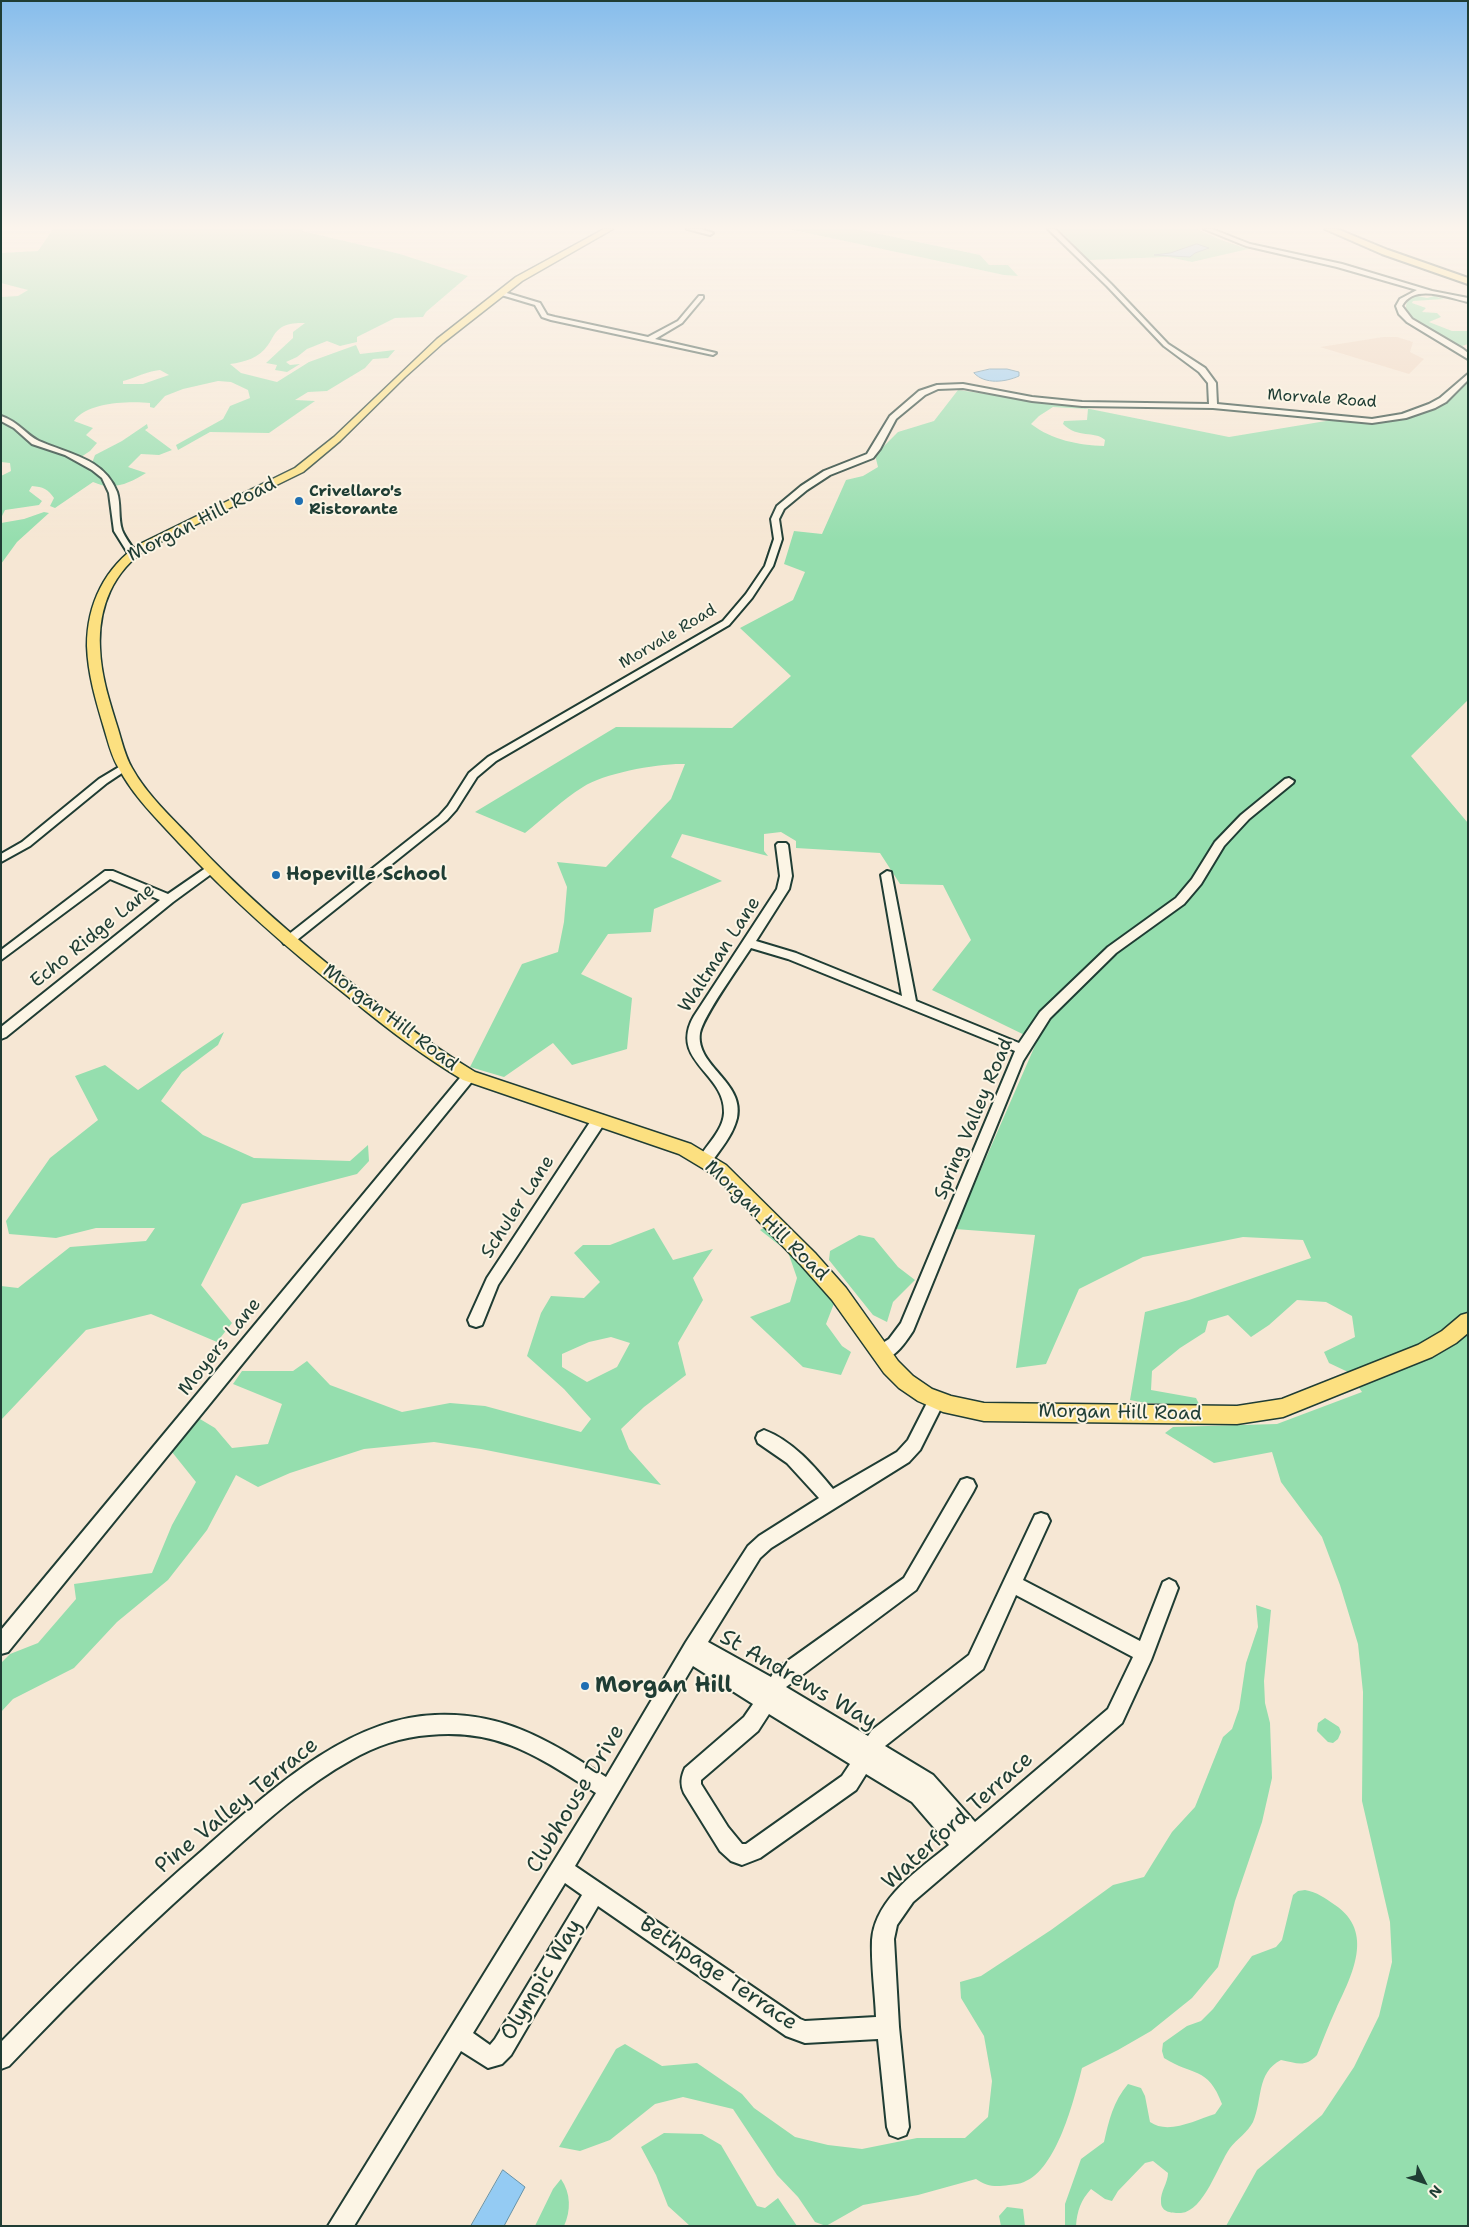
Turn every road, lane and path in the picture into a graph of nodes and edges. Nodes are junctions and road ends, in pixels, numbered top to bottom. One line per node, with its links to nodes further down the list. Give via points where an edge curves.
1 (450, 333): 12 (main road, Morgan Hill Road, via 337,439 299,470)
2 (620, 333): 6 (street)
3 (660, 333): 6 (street)
4 (1154, 333): 10 (street, via 1202,370 1212,383)
5 (1430, 333): 8 (street)
6 (649, 339): 7 (street)
7 (713, 353)
8 (1468, 357)
9 (1468, 376): 10 (street, Morvale Road, via 1432,406 1387,419 1354,420)
10 (1213, 406): 20 (street, Morvale Road, via 1082,404 956,386 928,390 893,418 870,456 827,473 780,508 775,519 778,539 769,566 726,623 492,759 473,775 443,818)
11 (1, 418): 12 (street, via 17,426 30,439 68,453 105,477 113,494 118,532)
12 (132, 553): 13 (main road, Morgan Hill Road, via 121,562 105,588 93,645 97,684)
13 (124, 768): 16 (street, via 102,781 26,844); 17 (main road, Morgan Hill Road)
14 (1289, 781): 25 (street, Spring Valley Road, via 1219,844 1182,899 1106,955 1045,1015)
15 (782, 845): 21 (street, Waltman Lane, via 785,886)
16 (1, 859)
17 (210, 869): 19 (street, Echo Ridge Lane); 20 (main road, Morgan Hill Road)
18 (887, 875): 23 (street)
19 (169, 899): 22 (street, via 109,874); 24 (street, Echo Ridge Lane)
20 (288, 941): 26 (main road, Morgan Hill Road, via 420,1046)
21 (749, 943): 23 (street, via 787,954); 28 (street, Waltman Lane, via 694,1030 693,1043 697,1053 723,1088 731,1108 728,1122)
22 (1, 956)
23 (910, 1003): 25 (street)
24 (1, 1034)
25 (1022, 1049): 31 (street, Spring Valley Road, via 907,1326 895,1344)
26 (469, 1076): 27 (main road, Morgan Hill Road); 39 (street, Moyers Lane)
27 (599, 1120): 28 (main road, Morgan Hill Road, via 672,1144); 29 (street, Schuler Lane, via 492,1282)
28 (705, 1160): 31 (main road, Morgan Hill Road, via 730,1180 818,1269)
29 (476, 1320)
30 (1468, 1320): 32 (main road, Morgan Hill Road, via 1426,1351 1283,1408 1263,1412 1238,1415 984,1412)
31 (881, 1353): 32 (main road, Morgan Hill Road, via 902,1379)
32 (936, 1400): 35 (street, Clubhouse Drive, via 910,1451)
33 (764, 1438): 35 (street, via 807,1468)
34 (968, 1486): 42 (street, via 910,1584 782,1678)
35 (831, 1500): 40 (street, Clubhouse Drive, via 754,1552)
36 (1041, 1521): 37 (street)
37 (1013, 1584): 41 (street); 43 (street, via 976,1662 879,1736)
38 (1169, 1588): 41 (street, Waterford Terrace)
39 (1, 1645)
40 (693, 1649): 42 (street, St Andrews Way, via 701,1662); 44 (street, Clubhouse Drive)
41 (1144, 1653): 45 (street, Waterford Terrace, via 1115,1716)
42 (769, 1697): 43 (street, St Andrews Way); 43 (street, via 751,1724 692,1775 691,1786 737,1854 753,1851 849,1783)
43 (867, 1756): 45 (street, St Andrews Way, via 919,1795)
44 (608, 1790): 46 (street, Clubhouse Drive); 50 (street, Pine Valley Terrace, via 548,1752 510,1734 466,1726 428,1725 390,1733 357,1746 316,1769 175,1886 80,1976)
45 (970, 1841): 48 (street, Waterford Terrace, via 906,1895 888,1920 883,1939)
46 (562, 1869): 47 (street, Bethpage Terrace); 49 (street, Clubhouse Drive)
47 (595, 1892): 48 (street, Bethpage Terrace, via 794,2028 805,2032); 49 (street, Olympic Way, via 494,2056 488,2057)
48 (888, 2027): 51 (street, Waterford Terrace)
49 (459, 2036): 52 (street, Clubhouse Drive)
50 (1, 2058)
51 (898, 2127)
52 (340, 2226)

